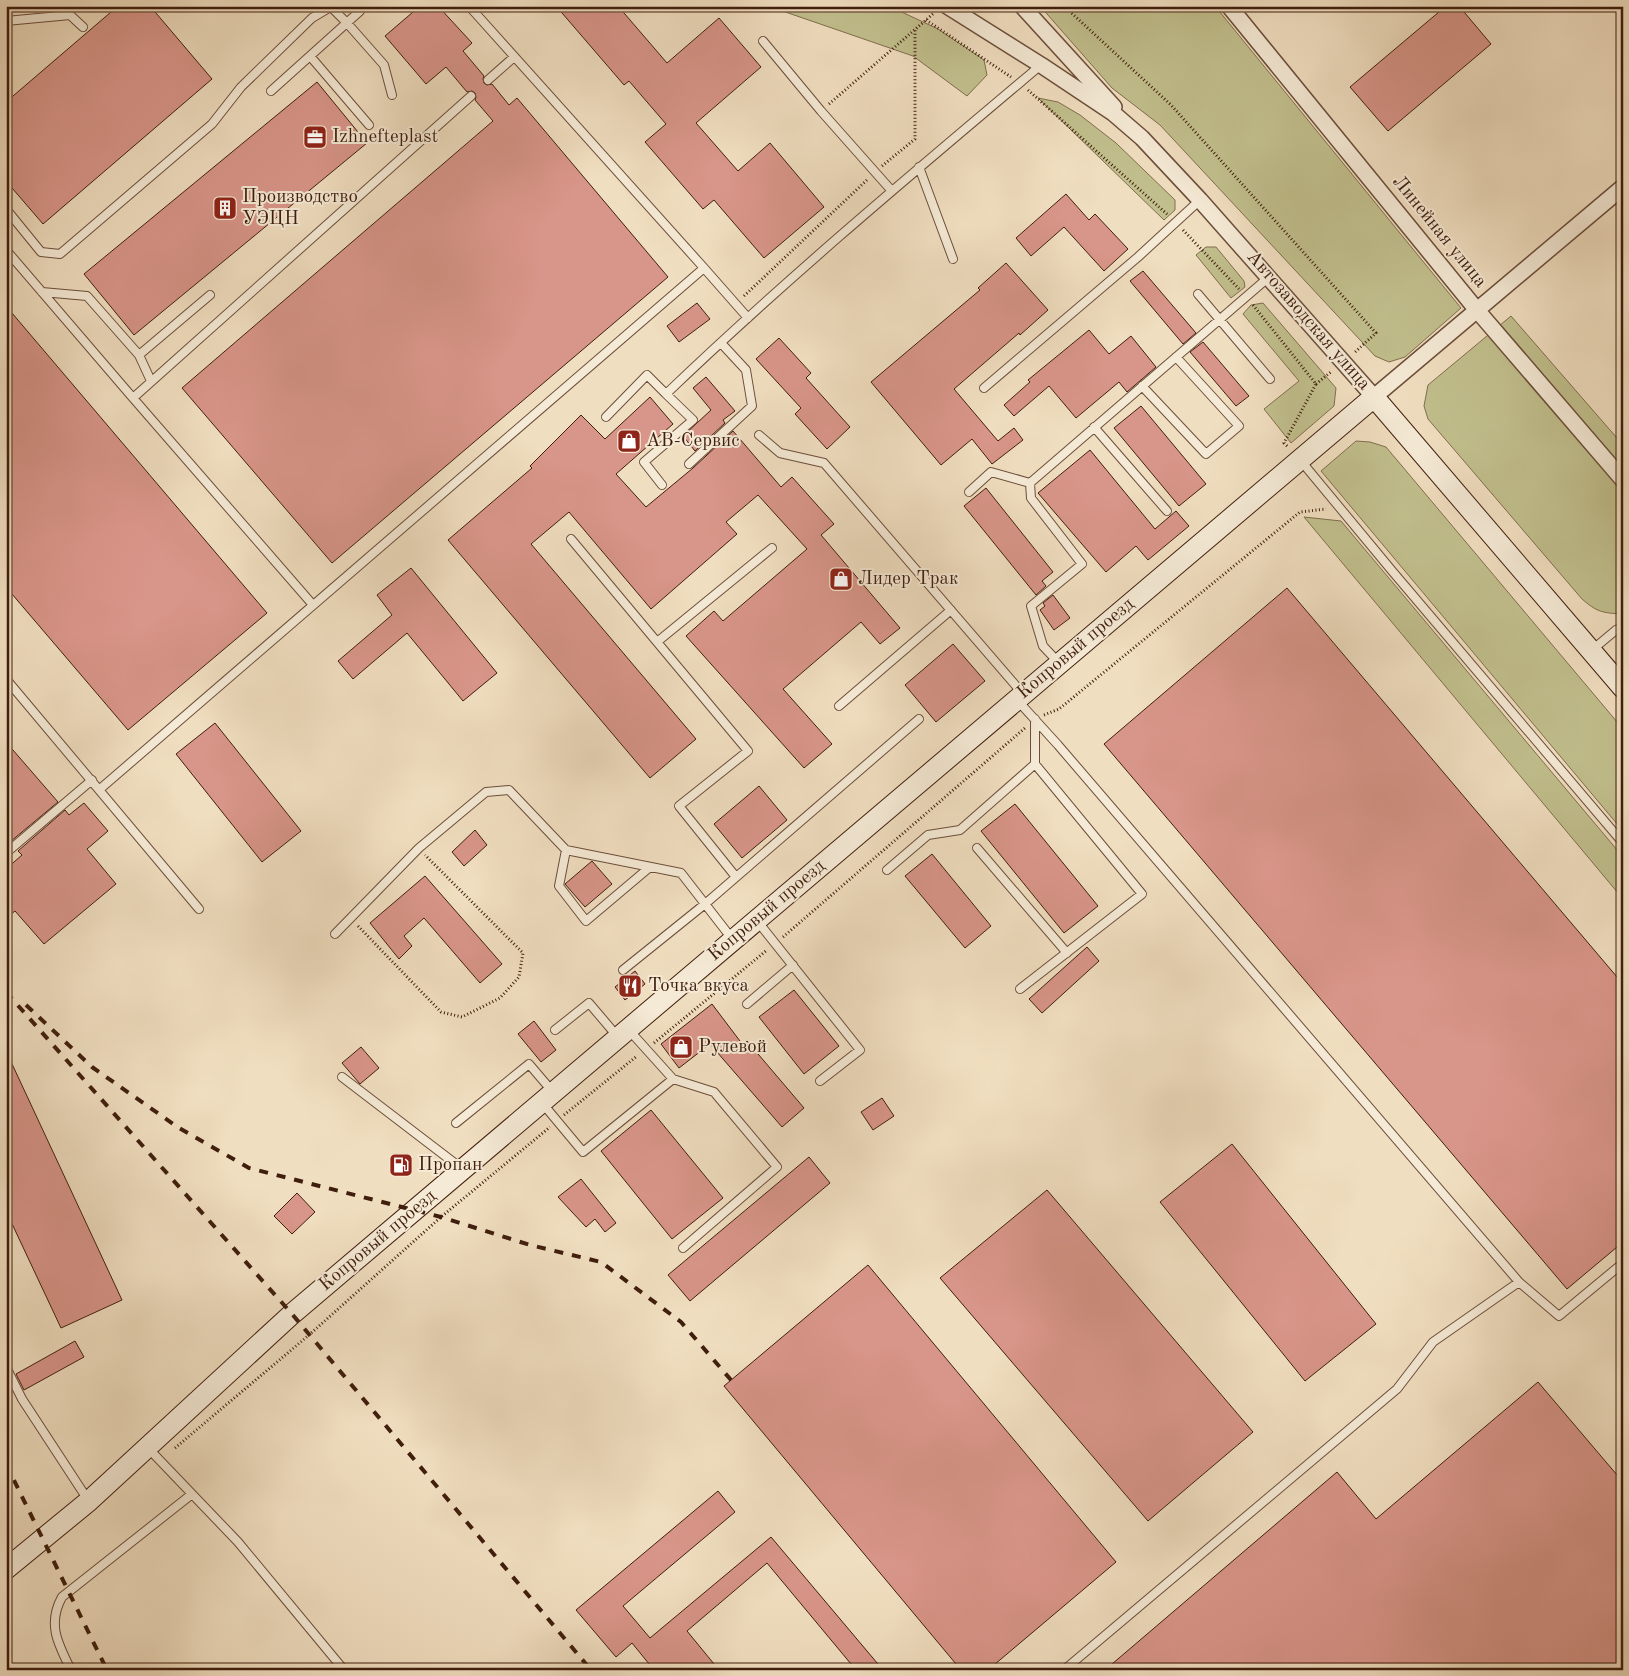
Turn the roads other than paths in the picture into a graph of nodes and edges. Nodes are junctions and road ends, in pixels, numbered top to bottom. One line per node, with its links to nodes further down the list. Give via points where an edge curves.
1 (331, 6): 8 (lane); 24 (lane, via 312,18 240,87 212,124 60,254 42,252)
2 (362, 6): 8 (lane)
3 (469, 6): 12 (lane)
4 (1022, 6): 19 (street)
5 (1229, 6): 32 (street, Линейная улица)
6 (942, 9): 13 (street, Автозаводская улица)
7 (6, 21): 9 (lane, via 70,14)
8 (347, 23): 11 (lane); 16 (lane, via 384,65)
9 (84, 27)
10 (763, 41): 22 (lane)
11 (310, 56): 15 (lane); 18 (lane)
12 (514, 57): 14 (lane); 27 (lane)
13 (1041, 65): 19 (street, Автозаводская улица); 20 (lane)
14 (488, 80)
15 (271, 91)
16 (392, 96)
17 (471, 96): 39 (lane)
18 (369, 125)
19 (1142, 138): 23 (street, Автозаводская улица)
20 (919, 168): 22 (lane); 26 (lane)
21 (1623, 187): 32 (street)
22 (891, 190): 33 (lane)
23 (1200, 200): 28 (street, Автозаводская улица); 41 (lane, via 1138,258)
24 (6, 209)
25 (6, 250): 29 (lane)
26 (953, 259)
27 (704, 268): 33 (lane); 57 (lane)
28 (1269, 276): 34 (lane); 43 (street, Автозаводская улица)
29 (42, 292): 36 (lane, via 87,296); 44 (lane)
30 (1198, 294): 34 (lane)
31 (210, 295): 36 (lane)
32 (1476, 309): 43 (street); 50 (street, Линейная улица)
33 (748, 318): 35 (lane)
34 (1220, 319): 37 (lane); 38 (lane)
35 (721, 343): 42 (lane); 49 (lane, via 746,370 752,406)
36 (139, 355): 39 (lane)
37 (1176, 357): 40 (lane); 40 (lane, via 1239,426 1206,454)
38 (1270, 379)
39 (151, 381): 44 (lane)
40 (1142, 386): 46 (lane)
41 (984, 388)
42 (666, 394): 45 (lane, via 647,375); 52 (lane, via 693,420 644,462)
43 (1374, 397): 48 (main road, Копровый проезд); 61 (main road, Автозаводская улица)
44 (133, 398): 57 (lane)
45 (606, 417)
46 (1094, 428): 51 (lane); 54 (lane)
47 (759, 435): 58 (lane, via 780,453 824,463)
48 (1300, 459): 62 (main road, Копровый проезд); 72 (lane)
49 (689, 464)
50 (1623, 480)
51 (1030, 483): 53 (lane, via 991,472); 62 (lane, via 1031,498 1082,564 1031,606 1043,646)
52 (662, 485)
53 (969, 492)
54 (1167, 510)
55 (571, 539): 60 (lane)
56 (772, 548): 60 (lane)
57 (313, 605): 71 (lane)
58 (951, 610): 65 (lane); 66 (lane)
59 (1623, 627): 61 (lane)
60 (657, 642): 78 (lane, via 748,751 679,806)
61 (1591, 651): 64 (main road, Автозаводская улица)
62 (1060, 663): 65 (main road, Копровый проезд)
63 (6, 679): 70 (lane)
64 (1623, 688)
65 (1020, 697): 68 (lane); 81 (main road, Копровый проезд)
66 (839, 706)
67 (919, 718): 78 (lane)
68 (1035, 720): 69 (lane); 99 (lane)
69 (1035, 764): 77 (lane, via 960,830 928,835); 84 (lane, via 1142,894)
70 (92, 780): 71 (lane); 75 (lane)
71 (100, 789): 80 (lane)
72 (1623, 843)
73 (977, 848): 84 (lane)
74 (566, 850): 76 (lane); 76 (lane, via 559,886 586,922); 82 (lane, via 509,790 486,792 419,848)
75 (6, 854)
76 (650, 867): 79 (lane, via 681,873)
77 (887, 870)
78 (736, 877): 79 (lane)
79 (705, 904): 83 (lane); 86 (lane)
80 (199, 909)
81 (756, 920): 83 (main road, Копровый проезд); 85 (lane)
82 (335, 934)
83 (733, 940): 90 (main road, Копровый проезд)
84 (1067, 953): 87 (lane)
85 (793, 966): 88 (lane); 93 (lane, via 860,1050)
86 (623, 970)
87 (1020, 989)
88 (747, 1004)
89 (555, 1030): 90 (lane, via 590,1003)
90 (623, 1034): 92 (lane, via 645,1050); 94 (main road, Копровый проезд)
91 (342, 1077): 96 (lane)
92 (673, 1080): 94 (lane, via 583,1152 558,1121); 97 (lane, via 714,1092 777,1167)
93 (820, 1081)
94 (547, 1098): 95 (lane, via 529,1064); 96 (main road, Копровый проезд)
95 (456, 1123)
96 (463, 1169): 101 (main road, Копровый проезд, via 292,1314)
97 (683, 1248)
98 (1623, 1262): 99 (lane, via 1560,1316)
99 (1519, 1282): 107 (lane, via 1432,1342 1397,1389)
100 (6, 1367): 103 (lane, via 22,1399)
101 (148, 1448): 102 (lane); 103 (main road, Копровый проезд)
102 (192, 1494): 105 (lane, via 62,1597 55,1610 56,1636); 106 (lane, via 238,1542)
103 (89, 1501): 104 (main road, Копровый проезд)
104 (6, 1569)
105 (71, 1670)
106 (344, 1670)
107 (1064, 1670)

